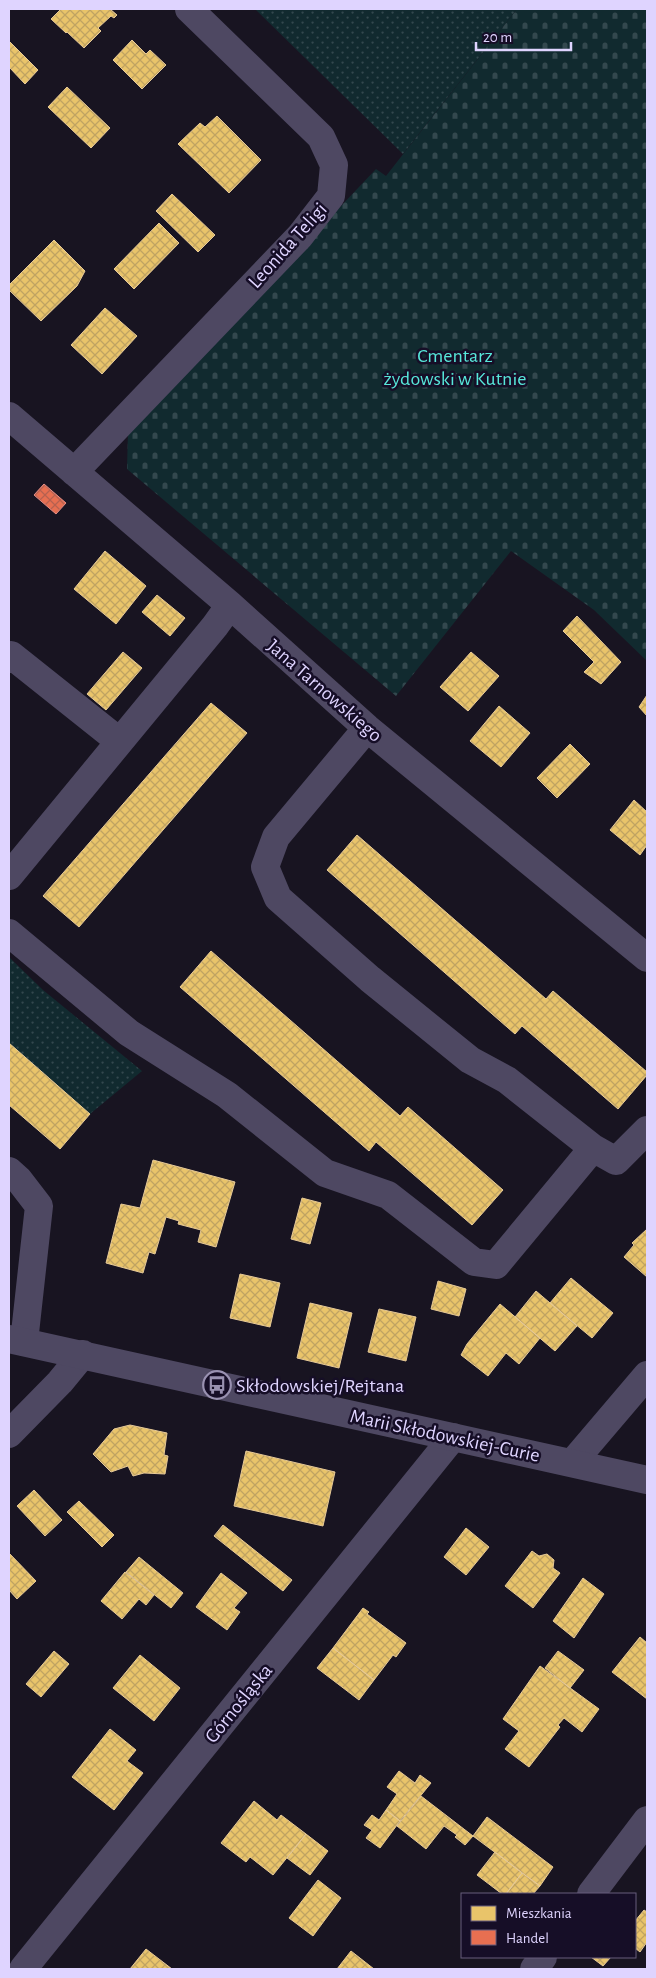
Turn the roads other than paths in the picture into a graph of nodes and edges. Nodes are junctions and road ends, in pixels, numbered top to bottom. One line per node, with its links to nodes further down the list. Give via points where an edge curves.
1 (190, 9): 3 (street, Leonida Teligi, via 321,137 334,165 331,196 300,236)
2 (9, 416): 3 (street, Jana Tarnowskiego)
3 (74, 472): 4 (street, Jana Tarnowskiego)
4 (230, 605): 6 (street, Jana Tarnowskiego); 7 (street)
5 (9, 659): 7 (street, via 12,655)
6 (367, 728): 10 (street, Jana Tarnowskiego); 12 (street, via 276,837 265,867 278,898 370,979 470,1060 508,1080)
7 (119, 741): 8 (street)
8 (9, 876)
9 (9, 934): 12 (street, via 129,1033 227,1095 324,1173 388,1194 474,1262 496,1265)
10 (647, 958)
11 (647, 1130): 12 (street, via 616,1161)
12 (593, 1148)
13 (9, 1171): 14 (street, via 39,1206)
14 (17, 1341): 15 (street, Marii Skłodowskiej-Curie)
15 (83, 1354): 17 (street); 18 (street, Marii Skłodowskiej-Curie)
16 (647, 1375): 19 (street)
17 (9, 1434)
18 (453, 1438): 19 (street, Marii Skłodowskiej-Curie); 24 (street, Górnośląska)
19 (573, 1462): 20 (street, Marii Skłodowskiej-Curie)
20 (647, 1480)
21 (647, 1820): 22 (street)
22 (592, 1893)
23 (543, 1958): 25 (street)
24 (24, 1969)
25 (534, 1969)

